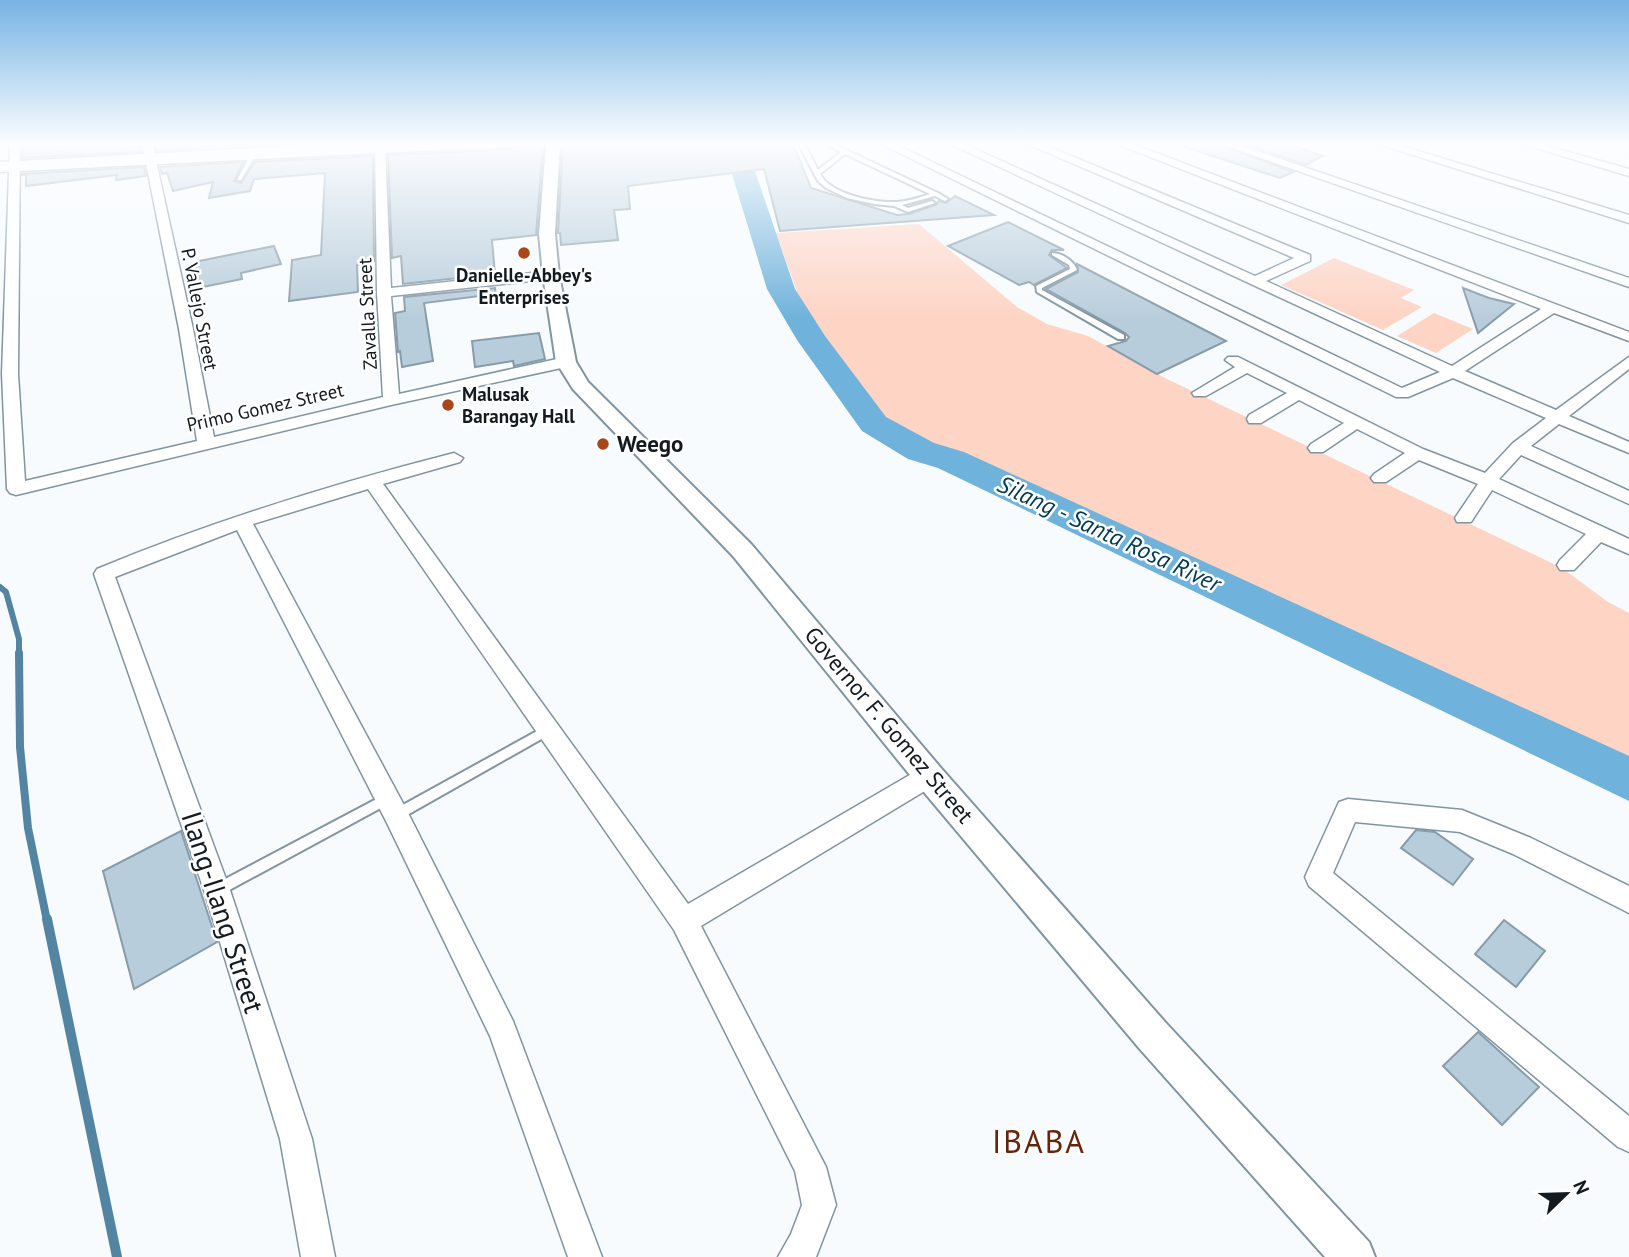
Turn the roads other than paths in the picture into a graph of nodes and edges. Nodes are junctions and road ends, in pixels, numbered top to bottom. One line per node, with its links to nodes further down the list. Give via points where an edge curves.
1 (8, 202): 29 (street, via 13,302)
2 (159, 202): 36 (street, P. Vallejo Street)
3 (382, 202): 22 (street, Zavalla Street)
4 (549, 202): 19 (street, Governor F. Gomez Street)
5 (874, 202): 14 (lane)
6 (905, 202): 14 (lane)
7 (936, 202): 14 (lane, via 908,210)
8 (1003, 202): 17 (street)
9 (1081, 202): 15 (street)
10 (1170, 202): 20 (street, via 1305,258)
11 (1273, 202): 23 (street)
12 (1393, 202): 21 (street)
13 (1572, 202): 16 (street)
14 (895, 204)
15 (1104, 212): 17 (street); 20 (street)
16 (1629, 219)
17 (1059, 229): 28 (street, via 1402,394)
18 (1054, 254): 24 (lane, via 1074,270 1038,287 1039,291)
19 (551, 275): 22 (street); 26 (street, Governor F. Gomez Street)
20 (1255, 281): 28 (street)
21 (1629, 283)
22 (384, 293): 32 (street, Zavalla Street)
23 (1552, 308): 25 (street); 28 (street)
24 (1121, 337)
25 (1629, 337)
26 (566, 362): 32 (street, Primo Gomez Street); 52 (street, Governor F. Gomez Street, via 580,385 742,550)
27 (1629, 362): 33 (street)
28 (1453, 372): 33 (street)
29 (5, 376): 36 (street, Primo Gomez Street, via 16,489)
30 (1200, 393): 31 (street, via 1240,364)
31 (1299, 393): 34 (street); 35 (street)
32 (391, 400): 36 (street, Primo Gomez Street)
33 (1556, 417): 37 (street); 39 (street)
34 (1255, 419)
35 (1357, 422): 38 (street); 40 (street)
36 (206, 442)
37 (1519, 447): 43 (street); 45 (street)
38 (1317, 448)
39 (1629, 448)
40 (1417, 453): 42 (street); 43 (street)
41 (454, 457): 44 (street)
42 (1380, 478)
43 (1488, 481): 46 (street); 48 (street)
44 (372, 482): 47 (street); 51 (street)
45 (1629, 498)
46 (1464, 518)
47 (242, 521): 53 (street); 54 (street, Ilang-Ilang Street, via 104,574)
48 (1599, 532): 49 (street); 50 (street)
49 (1629, 547)
50 (1567, 565)
51 (548, 730): 53 (lane); 56 (street)
52 (929, 776): 56 (street); 61 (street, Governor F. Gomez Street, via 1152,1035)
53 (391, 807): 54 (lane); 59 (street, via 503,1031)
54 (217, 890): 58 (street, Ilang-Ilang Street, via 296,1139)
55 (1629, 900): 57 (street, via 1462,821 1348,810 1318,877)
56 (684, 921): 60 (street, via 810,1167 819,1205)
57 (1629, 1136)
58 (318, 1257)
59 (585, 1257)
60 (795, 1257)
61 (1354, 1257)

